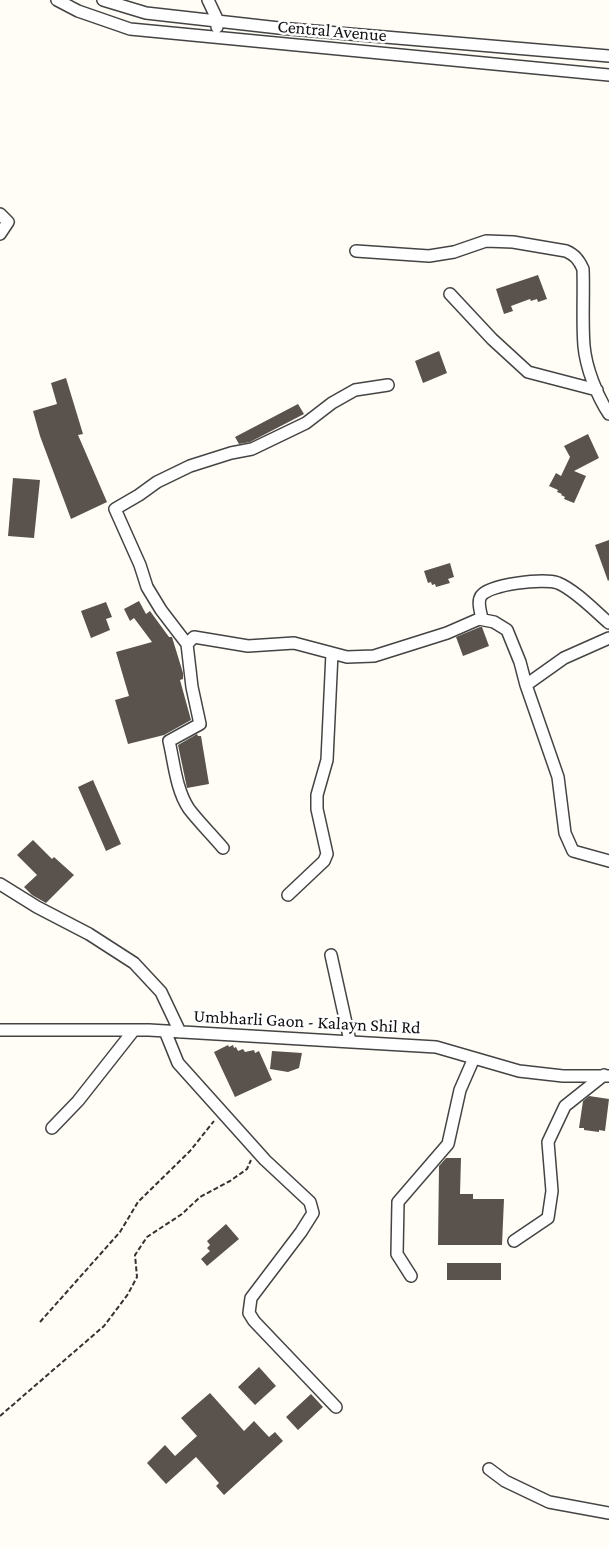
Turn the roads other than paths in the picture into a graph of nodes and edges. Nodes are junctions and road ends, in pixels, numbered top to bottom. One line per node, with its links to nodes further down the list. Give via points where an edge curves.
1 (57, 0): 5 (street, Central Avenue, via 130,29)
2 (103, 0): 4 (street, Central Avenue, via 146,13)
3 (208, 0): 4 (street)
4 (218, 21): 5 (street); 6 (street, Central Avenue)
5 (216, 38): 7 (street, Central Avenue)
6 (609, 56)
7 (609, 75)
8 (0, 214): 9 (street, via 8,222)
9 (0, 234)
10 (356, 251): 13 (street, via 428,256 454,252 486,241 513,242 574,254 583,269 584,346)
11 (450, 294): 13 (street, via 528,372)
12 (388, 385): 18 (street, via 355,390 306,423 252,449 190,466 157,482 115,509 147,587)
13 (597, 390): 14 (street)
14 (609, 414)
15 (482, 619): 16 (street, via 480,600 490,589 544,581 557,582 569,589); 19 (street, via 448,634 374,656 346,657); 20 (street, via 507,630)
16 (609, 624)
17 (609, 638): 20 (street, via 564,658)
18 (187, 644): 19 (street, via 194,637 248,646 294,643); 21 (street, via 200,724 169,740 184,800)
19 (332, 653): 24 (street, via 327,760 316,809 327,854 324,861)
20 (526, 685): 22 (street, via 558,777 564,833 573,851)
21 (223, 848)
22 (609, 861)
23 (0, 884): 29 (street, via 134,963 161,992)
24 (288, 895)
25 (331, 956): 30 (street)
26 (0, 1030): 27 (street, Umbharli Gaon - Kalayn Shil Rd)
27 (134, 1030): 28 (street, Umbharli Gaon - Kalayn Shil Rd); 33 (street)
28 (165, 1031): 29 (street, Umbharli Gaon - Kalayn Shil Rd); 36 (street, via 178,1063 255,1149 310,1202 313,1213 251,1298 249,1313)
29 (180, 1032): 30 (street, Umbharli Gaon - Kalayn Shil Rd)
30 (350, 1041): 31 (street, Umbharli Gaon - Kalayn Shil Rd, via 436,1047)
31 (474, 1058): 32 (street, Umbharli Gaon - Kalayn Shil Rd, via 519,1071); 35 (street, via 460,1090 448,1144 398,1202 397,1254)
32 (606, 1076): 34 (street, via 565,1106 548,1142 552,1192 548,1218)
33 (52, 1128)
34 (514, 1242)
35 (410, 1276)
36 (336, 1407)
37 (489, 1469): 38 (street, via 505,1481 549,1502)
38 (609, 1513)

